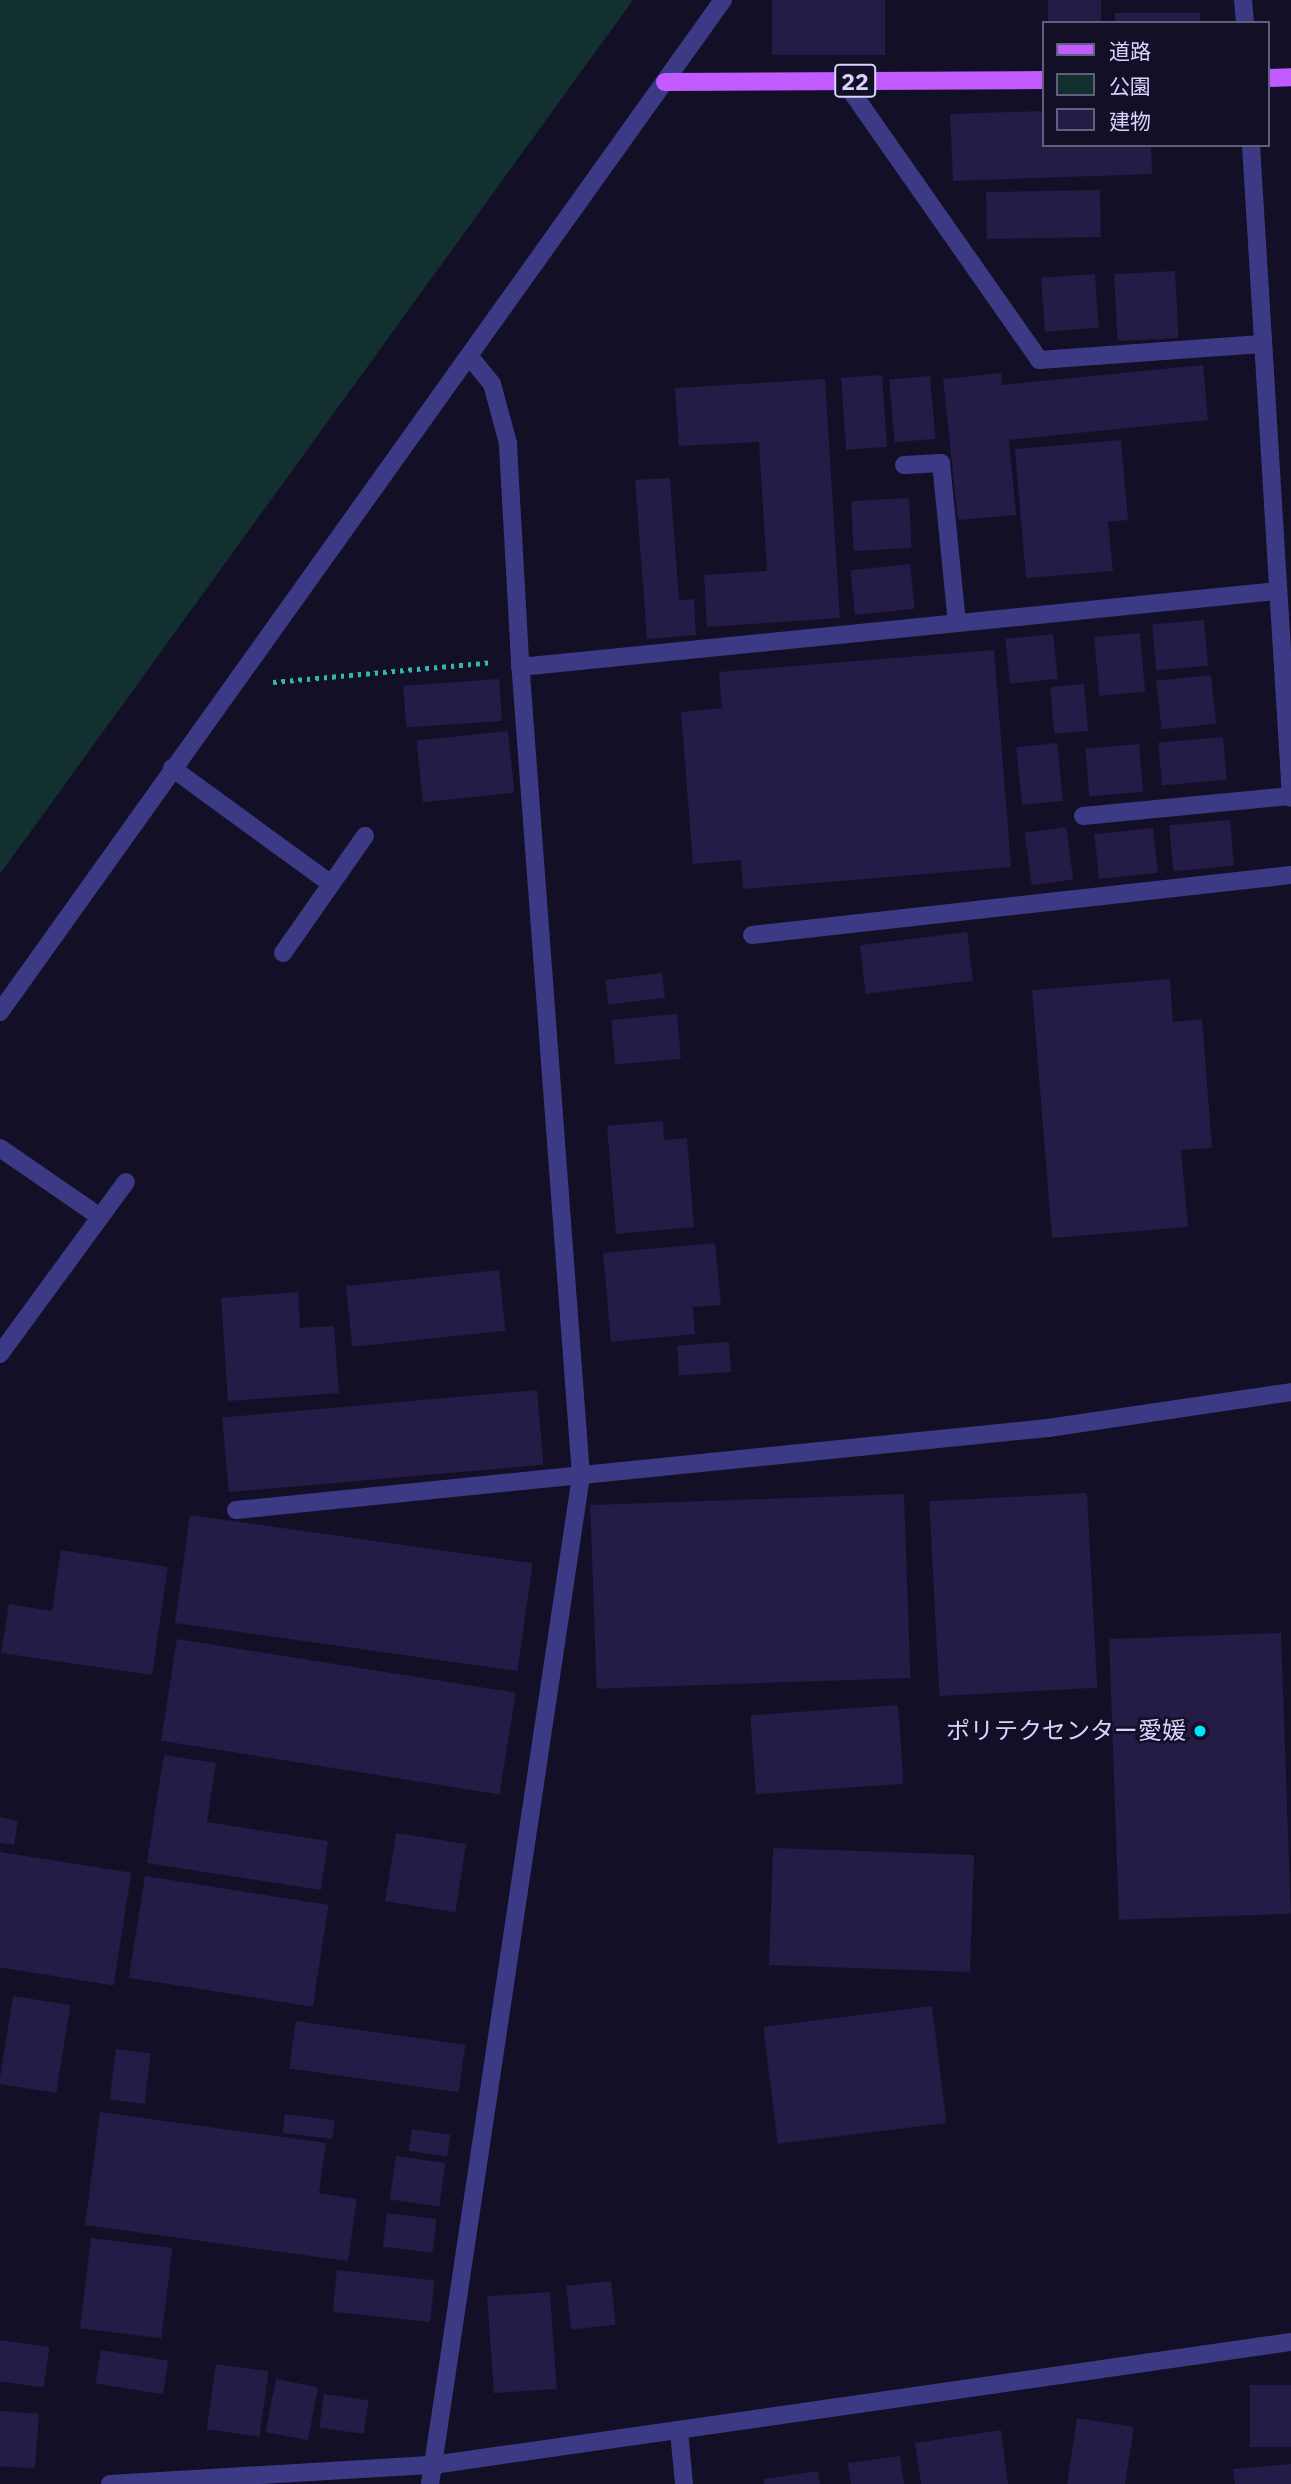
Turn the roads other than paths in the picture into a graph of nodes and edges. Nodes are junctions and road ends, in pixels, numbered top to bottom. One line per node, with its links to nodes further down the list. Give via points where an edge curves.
1 (723, 0): 8 (street)
2 (1243, 0): 3 (street)
3 (1245, 21)
4 (1289, 77): 5 (main road)
5 (1270, 78)
6 (1042, 80): 7 (main road, 22)
7 (844, 81): 8 (main road, 22); 10 (street, via 1039,360)
8 (666, 82): 11 (street)
9 (1251, 147): 10 (street)
10 (1261, 344): 13 (street)
11 (470, 357): 16 (street, via 492,384 508,443); 17 (street)
12 (904, 465): 14 (street, via 941,463)
13 (1278, 591): 14 (street); 15 (street)
14 (957, 623): 16 (street)
15 (1286, 652): 18 (street)
16 (520, 663): 31 (street)
17 (172, 768): 22 (street); 25 (street)
18 (1291, 797): 19 (street)
19 (1083, 816)
20 (365, 836): 22 (street)
21 (1291, 875): 23 (street)
22 (331, 884): 24 (street)
23 (752, 935)
24 (283, 953)
25 (0, 1012)
26 (0, 1148): 28 (street)
27 (125, 1182): 28 (street)
28 (100, 1217): 29 (street)
29 (0, 1354)
30 (1291, 1392): 31 (street, via 1048,1428)
31 (581, 1476): 32 (street); 35 (street)
32 (236, 1510)
33 (1291, 2342): 34 (street)
34 (679, 2431): 35 (street); 38 (street)
35 (433, 2465): 36 (street); 37 (street)
36 (110, 2484)
37 (430, 2484)
38 (684, 2484)

